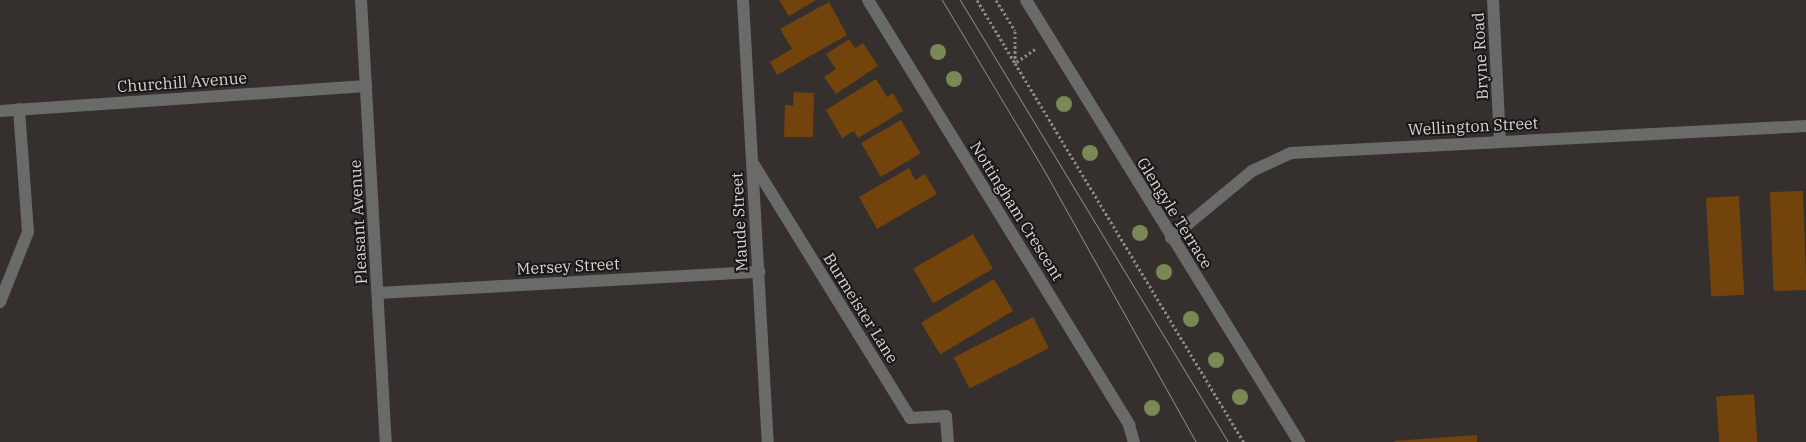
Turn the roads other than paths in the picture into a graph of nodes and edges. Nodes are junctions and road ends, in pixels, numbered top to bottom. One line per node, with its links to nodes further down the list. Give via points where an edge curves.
1 (361, 0): 6 (street, Pleasant Avenue)
2 (742, 0): 11 (street, Maude Street)
3 (868, 0): 19 (street, Nottingham Crescent, via 1129,425)
4 (1026, 0): 12 (street, Glengyle Terrace)
5 (1493, 0): 10 (street, Bryne Road)
6 (366, 86): 7 (street, Churchill Avenue); 14 (street, Pleasant Avenue)
7 (20, 109): 8 (street, Churchill Avenue); 15 (street, via 28,232)
8 (0, 111)
9 (1806, 126): 10 (street, Wellington Street)
10 (1500, 140): 12 (street, Wellington Street, via 1291,153 1252,171)
11 (752, 163): 13 (street, Maude Street); 18 (street, Burmeister Lane, via 910,418 946,416)
12 (1171, 238): 20 (street, Glengyle Terrace)
13 (759, 272): 14 (street, Mersey Street); 17 (street, Maude Street)
14 (378, 293): 16 (street, Pleasant Avenue)
15 (0, 302)
16 (386, 442)
17 (768, 442)
18 (948, 442)
19 (1134, 442)
20 (1299, 442)

